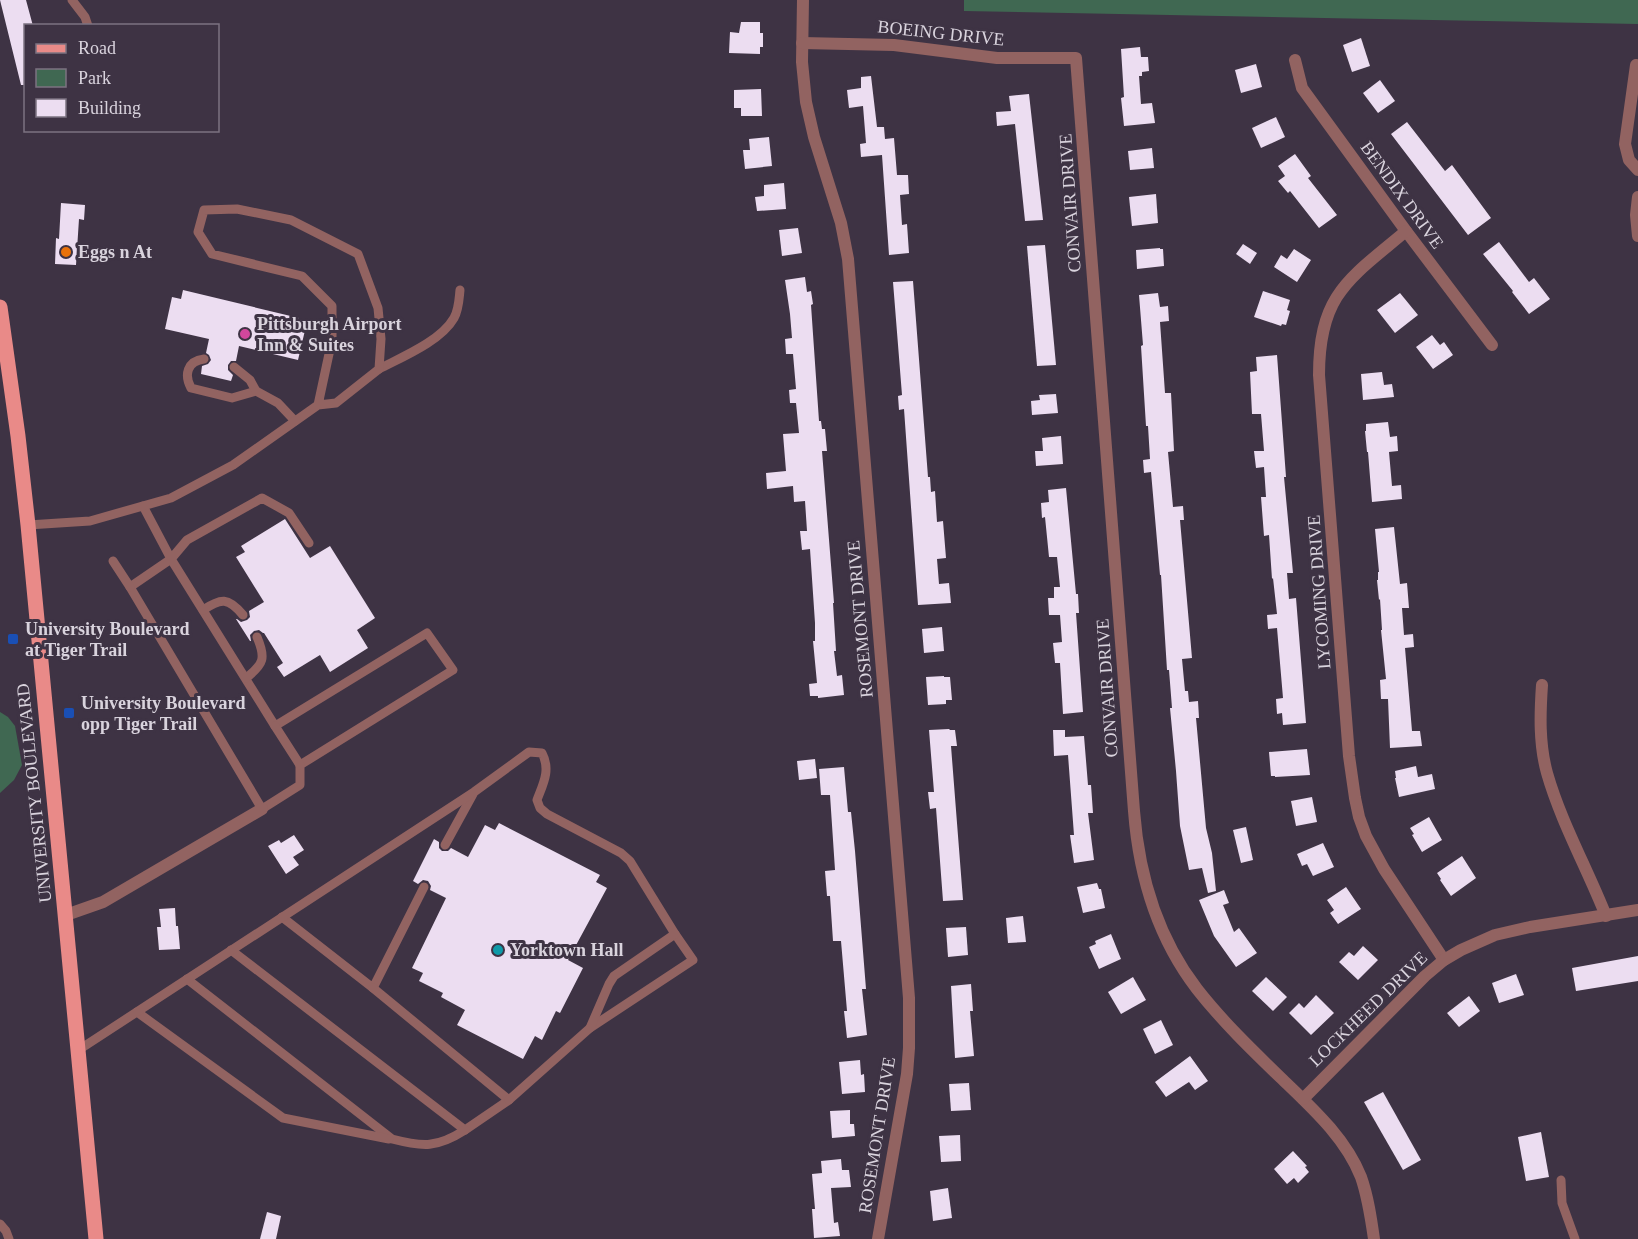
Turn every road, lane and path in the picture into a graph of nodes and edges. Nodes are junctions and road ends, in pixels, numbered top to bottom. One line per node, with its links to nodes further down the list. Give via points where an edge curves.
1 (72, 0): 3 (lane)
2 (803, 0): 4 (street, ROSEMONT DRIVE)
3 (87, 24)
4 (802, 43): 5 (street, BOEING DRIVE, via 894,45 997,58); 58 (street, ROSEMONT DRIVE, via 806,102 848,259 909,998 907,1074)
5 (1076, 58): 50 (street, CONVAIR DRIVE, via 1141,865 1154,912 1182,969 1220,1017)
6 (1294, 60): 10 (street, BENDIX DRIVE, via 1302,88)
7 (1636, 65): 8 (street, via 1625,144 1629,160)
8 (1638, 170)
9 (1638, 197): 11 (street)
10 (1406, 231): 14 (street, BENDIX DRIVE); 44 (street, LYCOMING DRIVE, via 1355,274 1333,302 1321,339 1319,375 1357,807 1374,852)
11 (1638, 236)
12 (460, 290): 17 (lane, via 459,305 447,327)
13 (0, 308): 22 (main road, UNIVERSITY BOULEVARD)
14 (1492, 345)
15 (204, 359): 18 (lane, via 191,363 187,372 191,388 232,398)
16 (234, 367): 18 (lane)
17 (379, 369): 19 (lane, via 336,404); 19 (lane, via 378,308 358,254 291,219 237,209 204,210 198,232 212,254 302,276 332,306 332,340)
18 (256, 392): 20 (lane, via 278,403)
19 (318, 405): 20 (lane)
20 (295, 421): 21 (lane, via 233,465 171,498)
21 (143, 506): 22 (lane, via 90,521); 24 (lane)
22 (28, 525): 39 (main road, UNIVERSITY BOULEVARD)
23 (309, 543): 24 (lane, via 289,513 262,498 187,540)
24 (171, 559): 26 (lane); 27 (lane)
25 (113, 561): 26 (lane)
26 (130, 587): 35 (lane)
27 (202, 610): 28 (lane, via 215,601 223,601 235,605); 30 (lane)
28 (243, 615)
29 (257, 637): 30 (lane, via 262,662)
30 (246, 678): 32 (lane)
31 (1542, 685): 40 (street, via 1540,725 1547,772)
32 (276, 726): 33 (lane); 33 (lane, via 427,633 453,670)
33 (300, 765): 35 (lane, via 300,785)
34 (474, 792): 36 (lane); 41 (lane); 42 (lane, via 529,752 542,753 547,765 537,800 540,808 630,861)
35 (262, 809): 39 (street, via 103,902)
36 (446, 845)
37 (424, 887): 46 (lane)
38 (1638, 910): 40 (street, LOCKHEED DRIVE)
39 (66, 915): 49 (main road, UNIVERSITY BOULEVARD)
40 (1606, 916): 44 (street, LOCKHEED DRIVE, via 1512,930 1478,941)
41 (282, 917): 43 (lane); 46 (lane)
42 (675, 934): 48 (lane, via 614,976); 48 (lane, via 693,960)
43 (231, 950): 45 (lane); 52 (lane)
44 (1444, 960): 50 (street, LOCKHEED DRIVE)
45 (187, 980): 47 (lane); 53 (lane)
46 (373, 988): 51 (lane)
47 (137, 1012): 49 (lane); 53 (lane, via 283,1118)
48 (590, 1028): 51 (lane)
49 (77, 1051): 57 (main road, UNIVERSITY BOULEVARD)
50 (1303, 1099): 59 (street, CONVAIR DRIVE, via 1354,1161 1365,1190)
51 (509, 1100): 52 (lane)
52 (465, 1130): 53 (lane, via 424,1146)
53 (392, 1139)
54 (1561, 1180): 60 (lane, via 1562,1203)
55 (0, 1224): 56 (lane)
56 (9, 1239)
57 (96, 1239)
58 (878, 1239)
59 (1374, 1239)
60 (1575, 1239)

